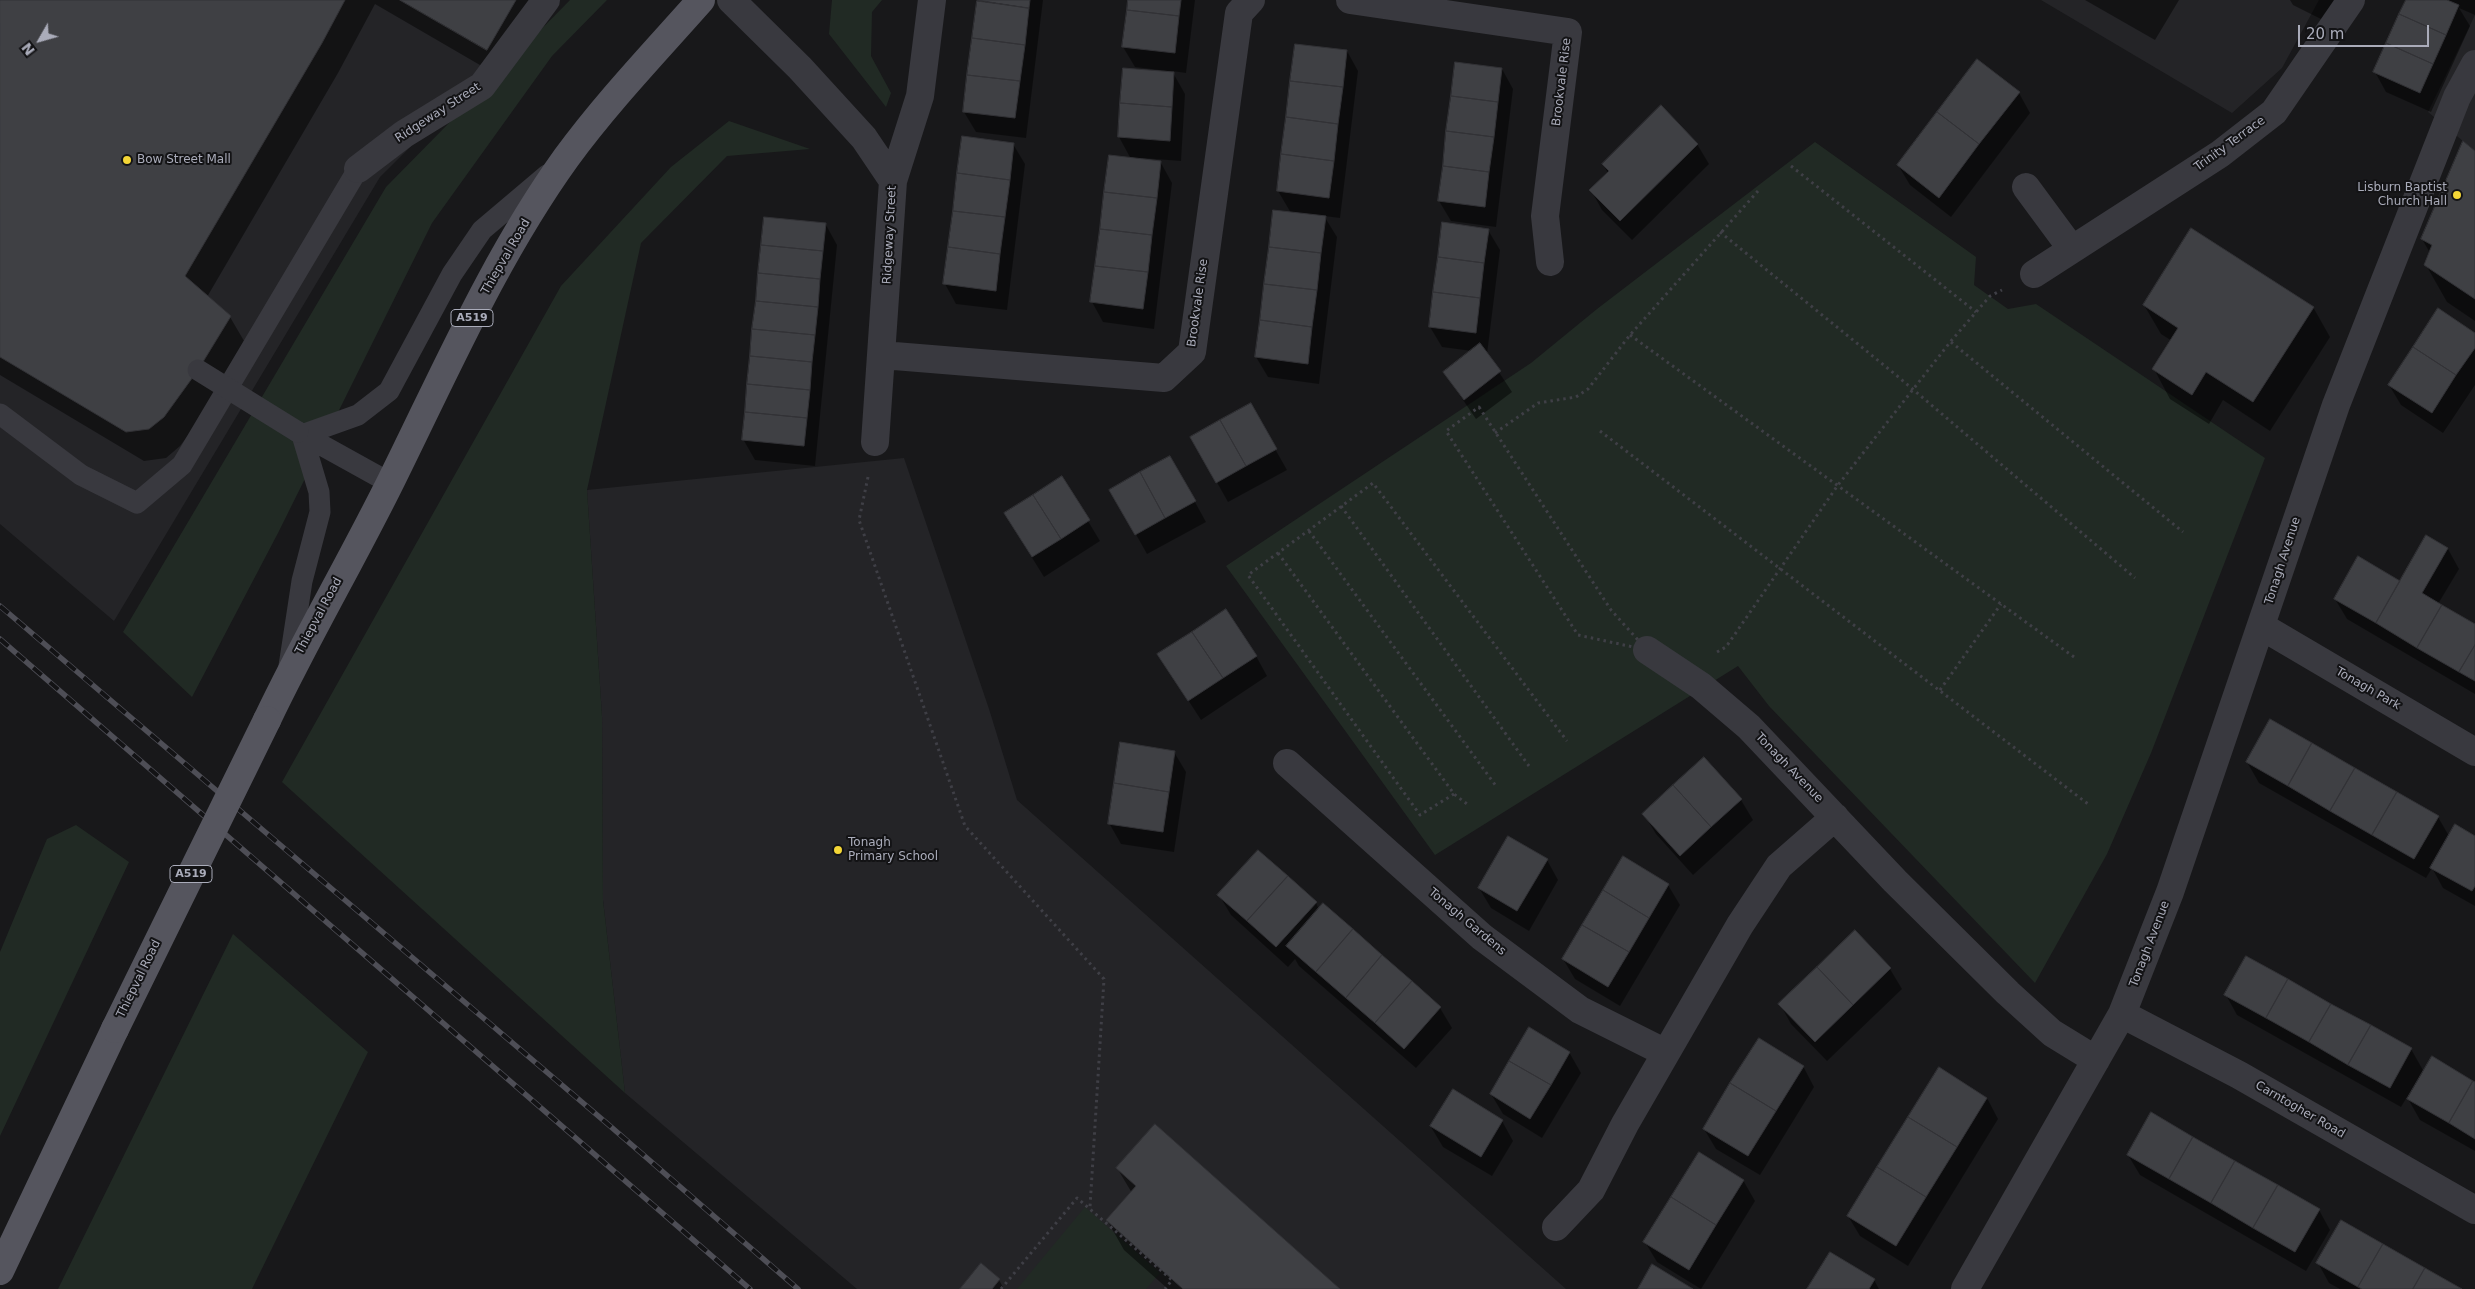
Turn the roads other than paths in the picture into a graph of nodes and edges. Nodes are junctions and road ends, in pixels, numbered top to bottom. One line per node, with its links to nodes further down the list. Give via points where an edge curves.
1 (546, 0): 10 (street, Ridgeway Street, via 482,86 404,134)
2 (701, 0): 9 (main road, Thiepval Road / A519, via 599,115)
3 (732, 0): 11 (street, Ridgeway Street, via 864,138)
4 (932, 0): 11 (street, via 920,96)
5 (1251, 0): 16 (street, Brookvale Rise, via 1239,13 1192,352 1164,378)
6 (1350, 0): 14 (street, Brookvale Rise, via 1568,32 1545,216)
7 (2351, 0): 13 (street, Trinity Terrace, via 2274,112 2220,154)
8 (2475, 64): 22 (street, Tonagh Avenue, via 2457,97 2336,405)
9 (565, 160): 19 (lane, via 482,230 452,274 389,391 358,415); 21 (main road, Thiepval Road / A519, via 496,269)
10 (358, 169): 18 (lane, via 182,465 137,503 81,475)
11 (893, 181): 16 (street, Ridgeway Street)
12 (2026, 188): 13 (street)
13 (2071, 248): 15 (street, Trinity Terrace)
14 (1550, 262)
15 (2034, 274)
16 (882, 355): 20 (street, Ridgeway Street)
17 (198, 370): 19 (lane, bridge)
18 (0, 414)
19 (300, 433): 21 (lane); 24 (lane, via 319,492 320,512 302,581)
20 (875, 442)
21 (390, 483): 24 (main road, Thiepval Road / A519)
22 (2261, 626): 25 (street, Tonagh Park); 28 (street, Tonagh Avenue, via 2170,892)
23 (1647, 650): 27 (street, Tonagh Avenue, via 1701,686 1749,727)
24 (288, 674): 33 (main road, Thiepval Road / A519, bridge)
25 (2475, 752)
26 (1287, 763): 29 (street, Tonagh Gardens, via 1482,937 1580,1010)
27 (1835, 816): 29 (street, via 1779,866 1740,925); 30 (street, Tonagh Avenue, via 1895,881 2008,993 2052,1033)
28 (2122, 1014): 30 (street, Tonagh Avenue); 31 (street, Carntogher Road, via 2239,1075)
29 (1666, 1053): 32 (street, via 1591,1190)
30 (2096, 1060): 34 (street, Tonagh Avenue)
31 (2475, 1210)
32 (1556, 1227)
33 (0, 1271)
34 (1965, 1289)

